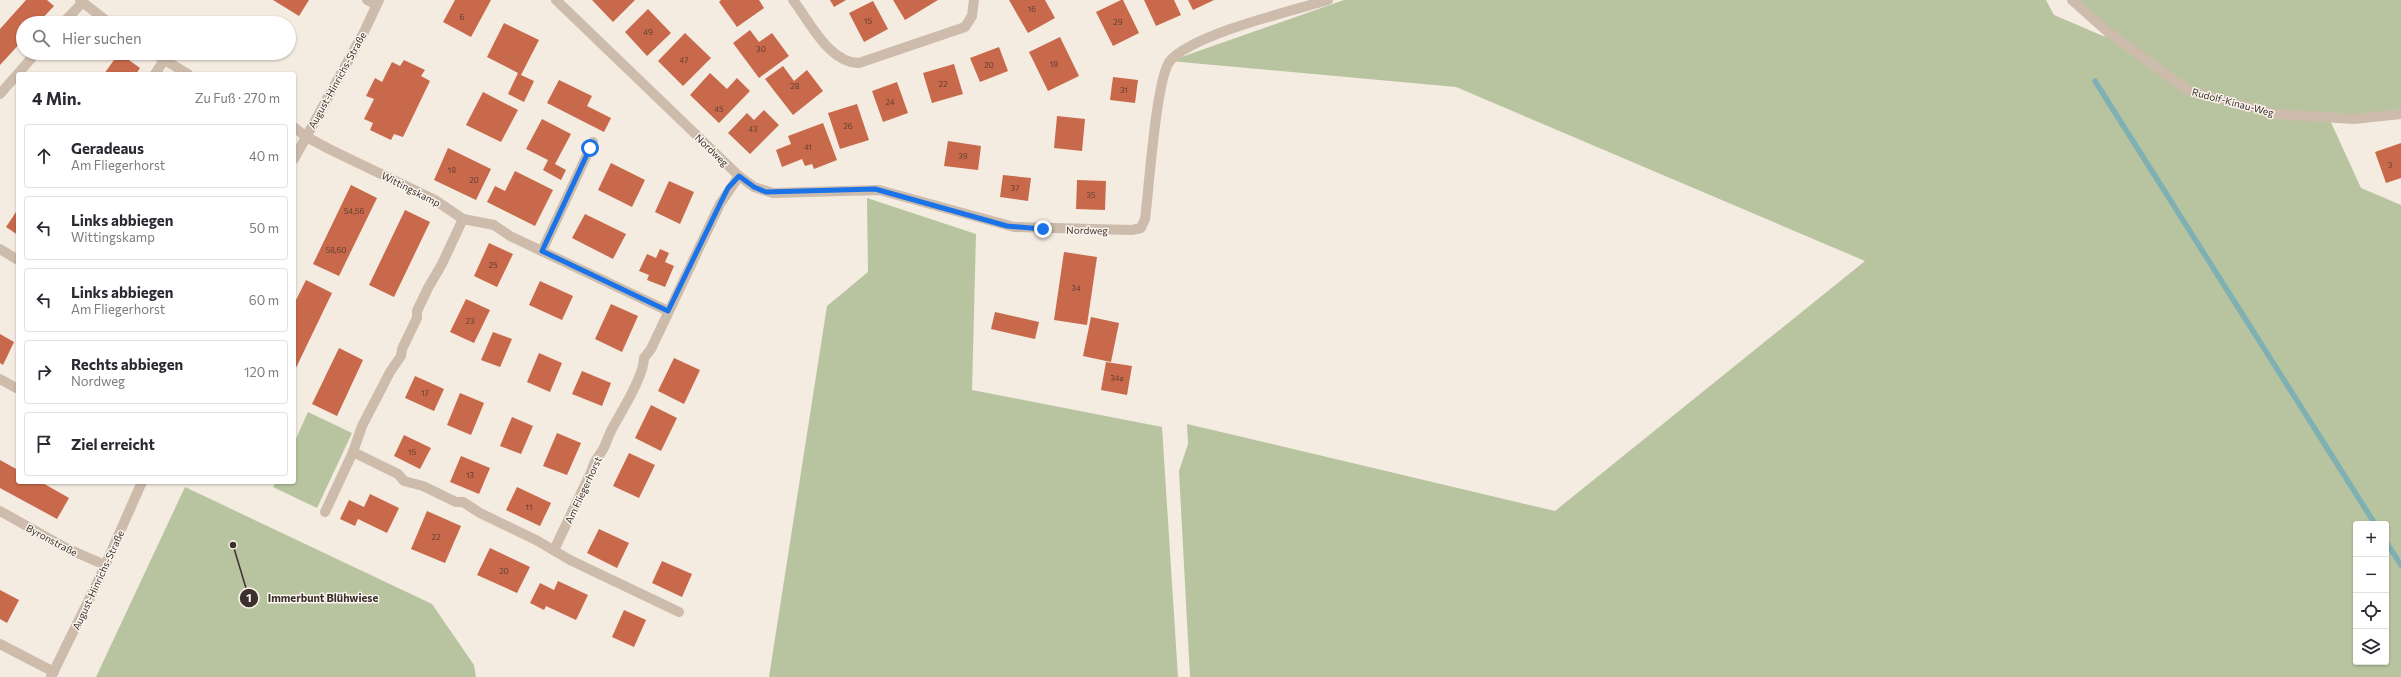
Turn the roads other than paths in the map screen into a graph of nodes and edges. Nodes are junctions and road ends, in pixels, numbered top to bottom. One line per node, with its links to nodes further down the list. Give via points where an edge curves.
1 (367, 0): 8 (street)
2 (556, 0): 23 (street, Nordweg)
3 (794, 0): 4 (street, via 835,55 848,62 859,63 965,27 972,16)
4 (974, 0)
5 (1328, 0): 23 (street, Nordweg, via 1209,37 1186,49 1170,62 1161,90 1145,219 1141,228 1137,230 1014,227 880,190 773,193 754,187)
6 (2072, 0): 18 (street, Rudolf-Kinau-Weg, via 2108,32 2189,91 2276,114 2354,119)
7 (81, 1): 9 (street); 10 (street)
8 (378, 3): 20 (street, August-Hinrichs-Straße)
9 (69, 16)
10 (100, 16)
11 (30, 60): 13 (street)
12 (164, 60): 14 (street); 15 (street)
13 (19, 72)
14 (155, 72)
15 (185, 72)
16 (16, 76): 17 (street)
17 (0, 94)
18 (2401, 114)
19 (296, 129): 20 (street, Wittingskamp)
20 (305, 136): 22 (street, August-Hinrichs-Straße); 24 (street, Wittingskamp, via 435,200)
21 (593, 142): 26 (street)
22 (296, 155)
23 (739, 176): 28 (street, Am Fliegerhorst, via 723,199)
24 (463, 219): 26 (street, Wittingskamp, via 494,225 510,236); 31 (street, via 417,311 417,318 401,356 371,408)
25 (0, 249): 27 (street)
26 (542, 251): 28 (street, Wittingskamp)
27 (16, 259)
28 (668, 311): 35 (street, Am Fliegerhorst, via 651,349 644,358 644,365 628,404 622,410 602,451 596,457)
29 (0, 379): 30 (street)
30 (16, 388)
31 (353, 452): 34 (street); 35 (street, via 398,474 404,480 456,502 463,502)
32 (141, 484): 36 (street, August-Hinrichs-Straße)
33 (0, 511): 36 (street, Byronstraße, via 66,548)
34 (325, 512)
35 (554, 550): 37 (street)
36 (105, 565): 39 (street, August-Hinrichs-Straße)
37 (679, 612)
38 (0, 644): 39 (street)
39 (53, 674)

